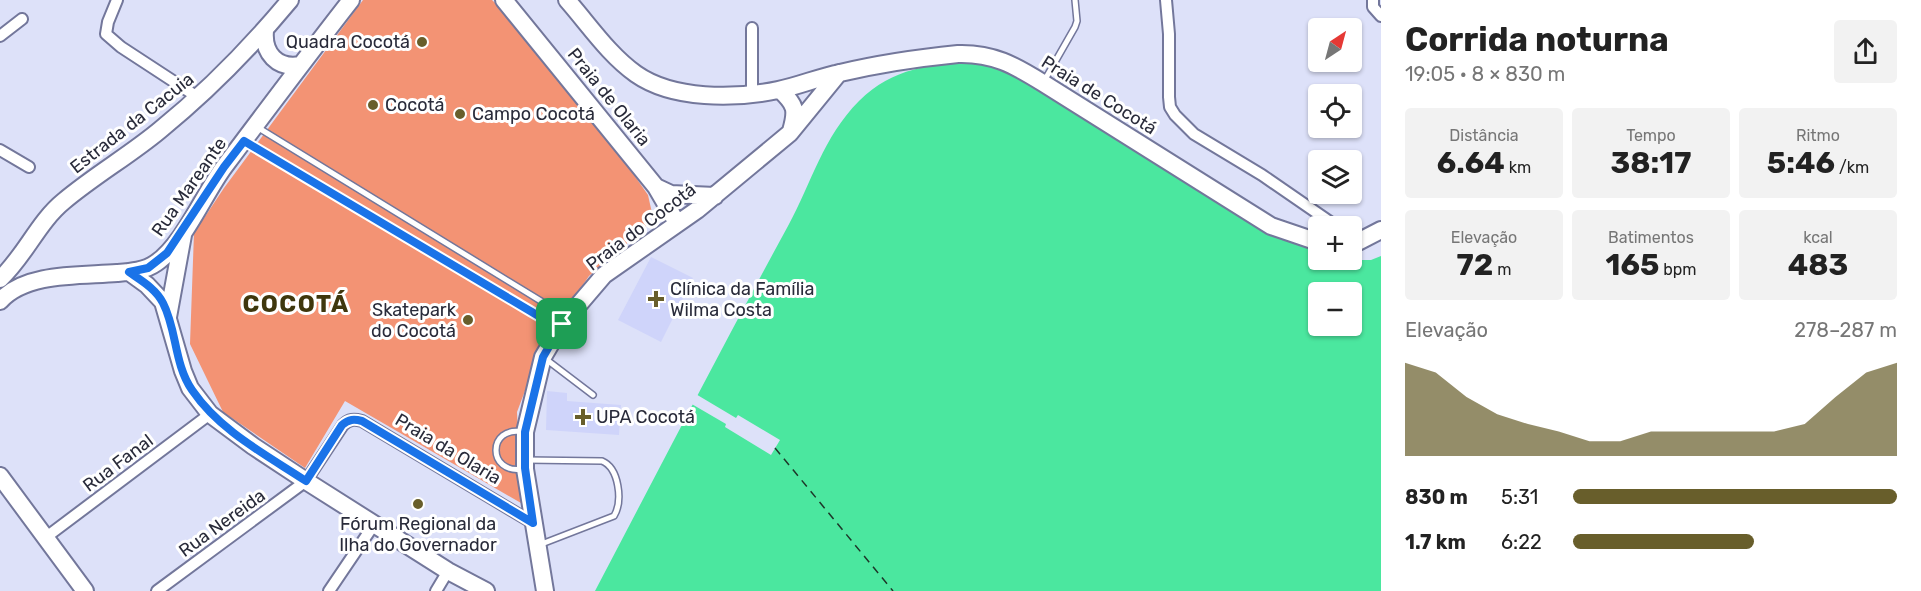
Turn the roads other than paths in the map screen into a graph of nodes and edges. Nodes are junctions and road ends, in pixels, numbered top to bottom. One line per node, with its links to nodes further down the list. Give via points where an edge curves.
1 (117, 0): 20 (street, via 106,34)
2 (290, 0): 12 (street, Estrada da Cacuia)
3 (351, 0): 14 (street, Rua Mareante)
4 (504, 0): 26 (street, Praia de Olaria)
5 (567, 0): 18 (street, via 621,62 658,86 680,92)
6 (1075, 0): 19 (lane, via 1075,27 1045,74)
7 (1166, 0): 28 (street, via 1169,97 1174,115 1194,134)
8 (1373, 0): 9 (street, via 1373,7)
9 (1381, 16)
10 (22, 19): 13 (street)
11 (752, 28): 18 (street)
12 (265, 31): 14 (street, via 270,55 283,65); 20 (street, Estrada da Cacuia)
13 (0, 36)
14 (300, 65): 21 (street, Rua Mareante)
15 (839, 73): 16 (street, Praia do Cocotá); 19 (street, Praia de Cocotá, via 977,53 1027,69)
16 (822, 84): 17 (street); 22 (street, Praia do Cocotá)
17 (780, 90): 18 (street); 22 (street, via 795,109)
18 (752, 94)
19 (1061, 94): 32 (street, Praia de Cocotá, via 1271,226)
20 (199, 98): 34 (street, Estrada da Cacuia, via 62,202)
21 (255, 126): 23 (street, Rua Mareante); 40 (lane, via 549,306)
22 (790, 133): 27 (street, Praia do Cocotá)
23 (244, 141): 31 (street, Rua Mareante); 40 (lane, via 542,318)
24 (0, 150): 25 (street)
25 (29, 167)
26 (656, 187): 27 (street, via 672,194); 29 (street, Praia de Olaria)
27 (715, 196): 29 (street, Praia do Cocotá)
28 (1321, 216)
29 (677, 223): 40 (street, Praia do Cocotá, via 604,275)
30 (1381, 230): 33 (street)
31 (184, 231): 35 (street, Rua Mareante, via 155,264); 39 (street)
32 (1308, 239)
33 (1362, 239)
34 (24, 251): 36 (street, Estrada da Cacuia); 37 (street, via 27,266)
35 (129, 272): 37 (street, Rua Mareante); 39 (street, via 157,294)
36 (0, 279)
37 (44, 279): 38 (street, Rua Mareante, via 10,291)
38 (0, 301)
39 (168, 316): 43 (street, via 190,388)
40 (562, 324): 41 (street, Praia do Cocotá)
41 (543, 357): 42 (lane); 44 (street, Praia do Cocotá)
42 (593, 395)
43 (210, 414): 46 (street); 50 (street, Rua Fanal)
44 (525, 432): 45 (street, Praia do Cocotá); 45 (lane, via 513,430 496,444 496,456 502,466 513,470)
45 (525, 464): 49 (street, Praia do Cocotá); 51 (lane, via 602,461 613,469 620,501 614,516)
46 (306, 481): 48 (street); 49 (street, Praia da Olaria, via 342,425 354,419); 55 (street, Rua Nereida)
47 (3, 484): 50 (street)
48 (375, 523): 52 (street); 56 (street)
49 (533, 523): 51 (street)
50 (45, 538): 54 (street)
51 (537, 546): 53 (street)
52 (448, 571): 57 (street); 58 (street)
53 (544, 590)
54 (84, 591)
55 (157, 591)
56 (330, 591)
57 (436, 591)
58 (486, 591)

